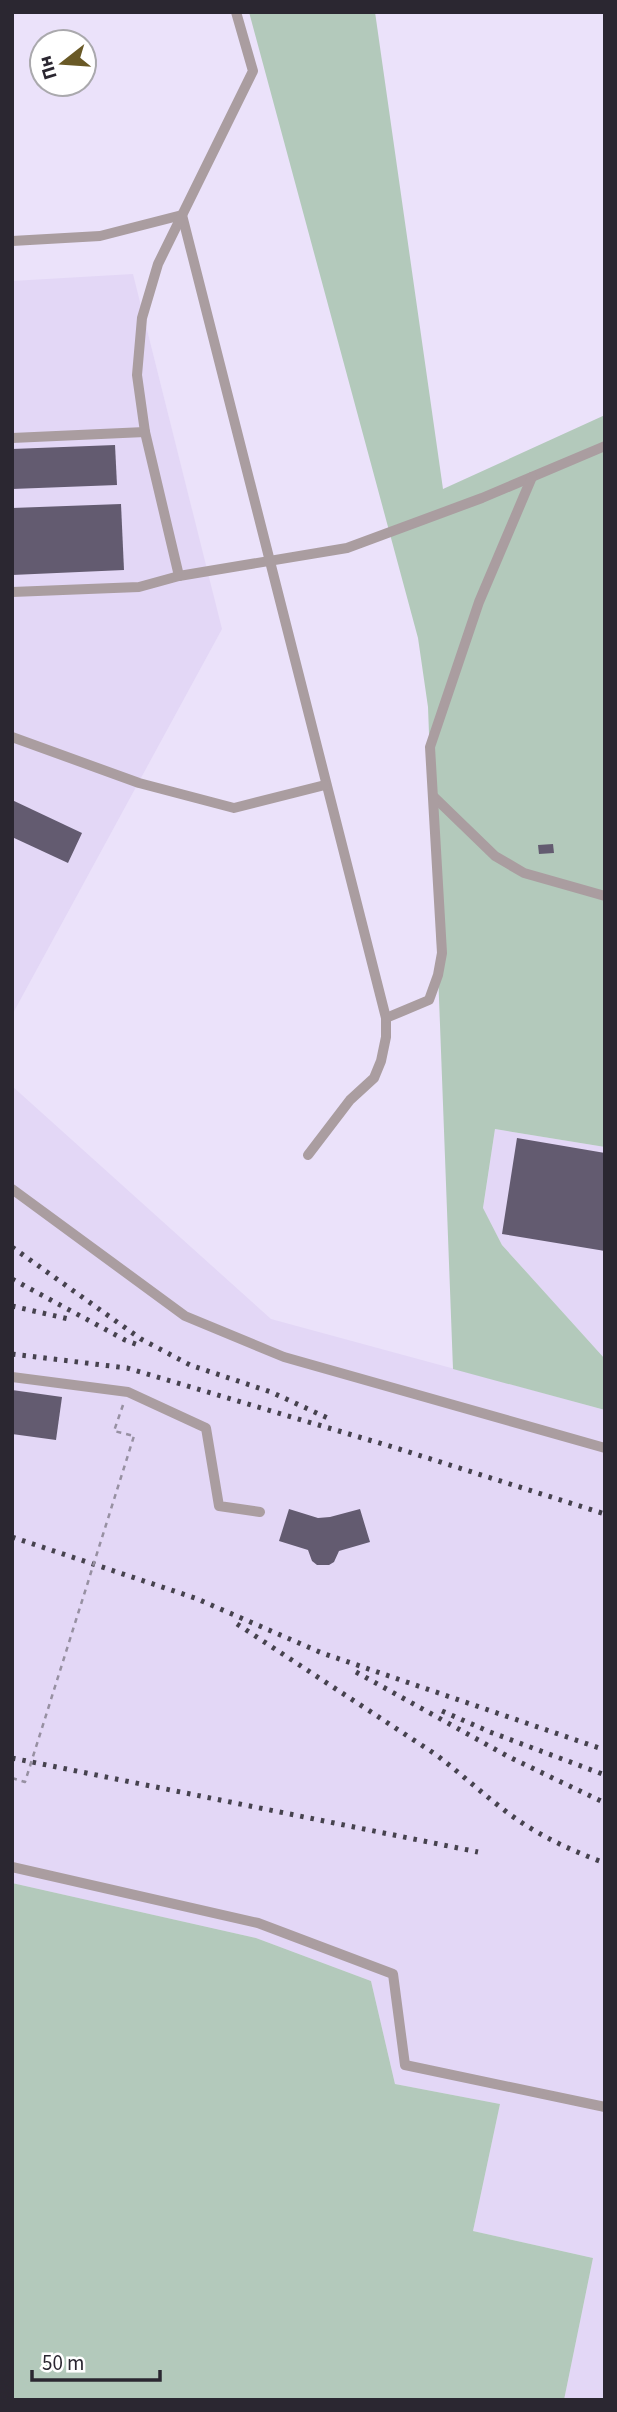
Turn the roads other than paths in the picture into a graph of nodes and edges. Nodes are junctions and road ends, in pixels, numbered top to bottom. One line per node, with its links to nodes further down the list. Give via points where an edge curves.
1 (236, 12): 2 (lane, via 253,71)
2 (183, 215): 3 (lane, via 100,236); 4 (lane, via 158,264 142,318 138,375); 8 (lane)
3 (12, 240)
4 (145, 432): 5 (lane); 9 (lane)
5 (12, 438)
6 (605, 446): 7 (lane)
7 (532, 477): 8 (lane, via 347,548); 13 (lane, via 442,705 430,747)
8 (269, 561): 9 (lane); 12 (lane)
9 (179, 576): 10 (lane, via 139,587)
10 (12, 592)
11 (12, 737): 12 (lane, via 139,783 234,808)
12 (325, 785): 15 (lane)
13 (433, 796): 14 (lane, via 495,856 524,873); 15 (lane, via 442,953 439,975 429,1000)
14 (605, 896)
15 (386, 1018): 16 (lane, via 386,1037 374,1078)
16 (308, 1155)
17 (12, 1189): 19 (lane, via 185,1316 284,1357)
18 (12, 1377): 20 (lane, via 128,1392 206,1428 219,1506)
19 (605, 1448)
20 (260, 1512)
21 (12, 1867): 22 (lane, via 258,1923 393,1974 405,2065)
22 (605, 2107)

